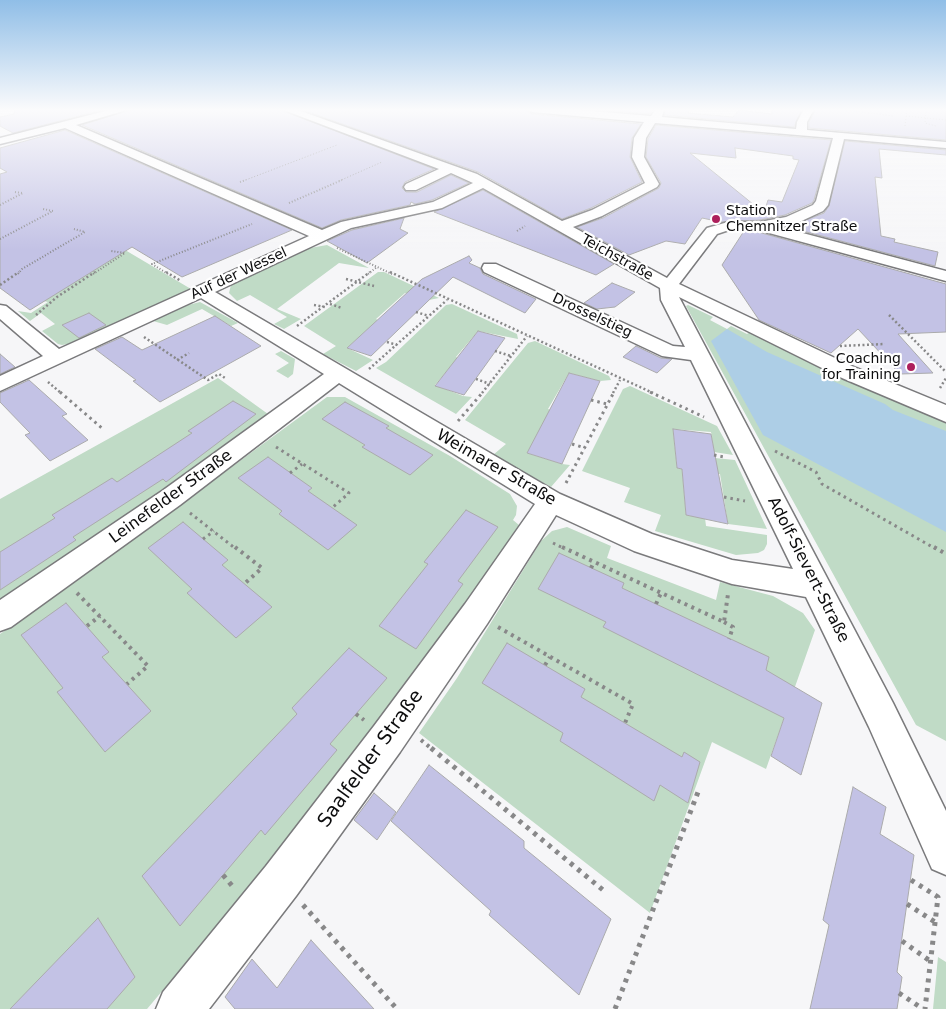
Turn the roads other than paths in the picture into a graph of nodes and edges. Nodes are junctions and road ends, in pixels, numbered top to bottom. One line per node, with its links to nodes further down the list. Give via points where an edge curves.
1 (139, 156): 10 (street)
2 (414, 156): 5 (street, Teichstraße)
3 (638, 156): 8 (street, via 652,184 597,213)
4 (834, 156): 9 (street, via 823,202 818,208 790,221)
5 (450, 169): 6 (street, Teichstraße); 7 (street)
6 (483, 182): 8 (street, Teichstraße); 10 (street, Auf der Wessel, via 437,205 354,222)
7 (411, 187)
8 (560, 226): 13 (street, Teichstraße)
9 (759, 226): 12 (street); 13 (street, via 732,226 712,232)
10 (322, 236): 14 (street, Auf der Wessel)
11 (490, 268): 16 (street, Drosselstieg, via 669,352)
12 (946, 276)
13 (669, 286): 16 (street, Adolf-Sievert-Straße, via 670,300); 20 (street, Teichstraße, via 809,355)
14 (202, 291): 17 (street, Auf der Wessel); 18 (street, Weimarer Straße)
15 (0, 310): 17 (street)
16 (697, 354): 22 (street, Adolf-Sievert-Straße)
17 (57, 358): 19 (street, Auf der Wessel)
18 (345, 377): 21 (street, Weimarer Straße); 23 (street, Leinefelder Straße)
19 (0, 384)
20 (946, 414)
21 (551, 501): 22 (street, Weimarer Straße, via 644,543 732,572); 25 (street, Saalfelder Straße, via 400,722)
22 (814, 586): 24 (street, Adolf-Sievert-Straße, via 882,715)
23 (0, 617)
24 (946, 855)
25 (180, 1009)

